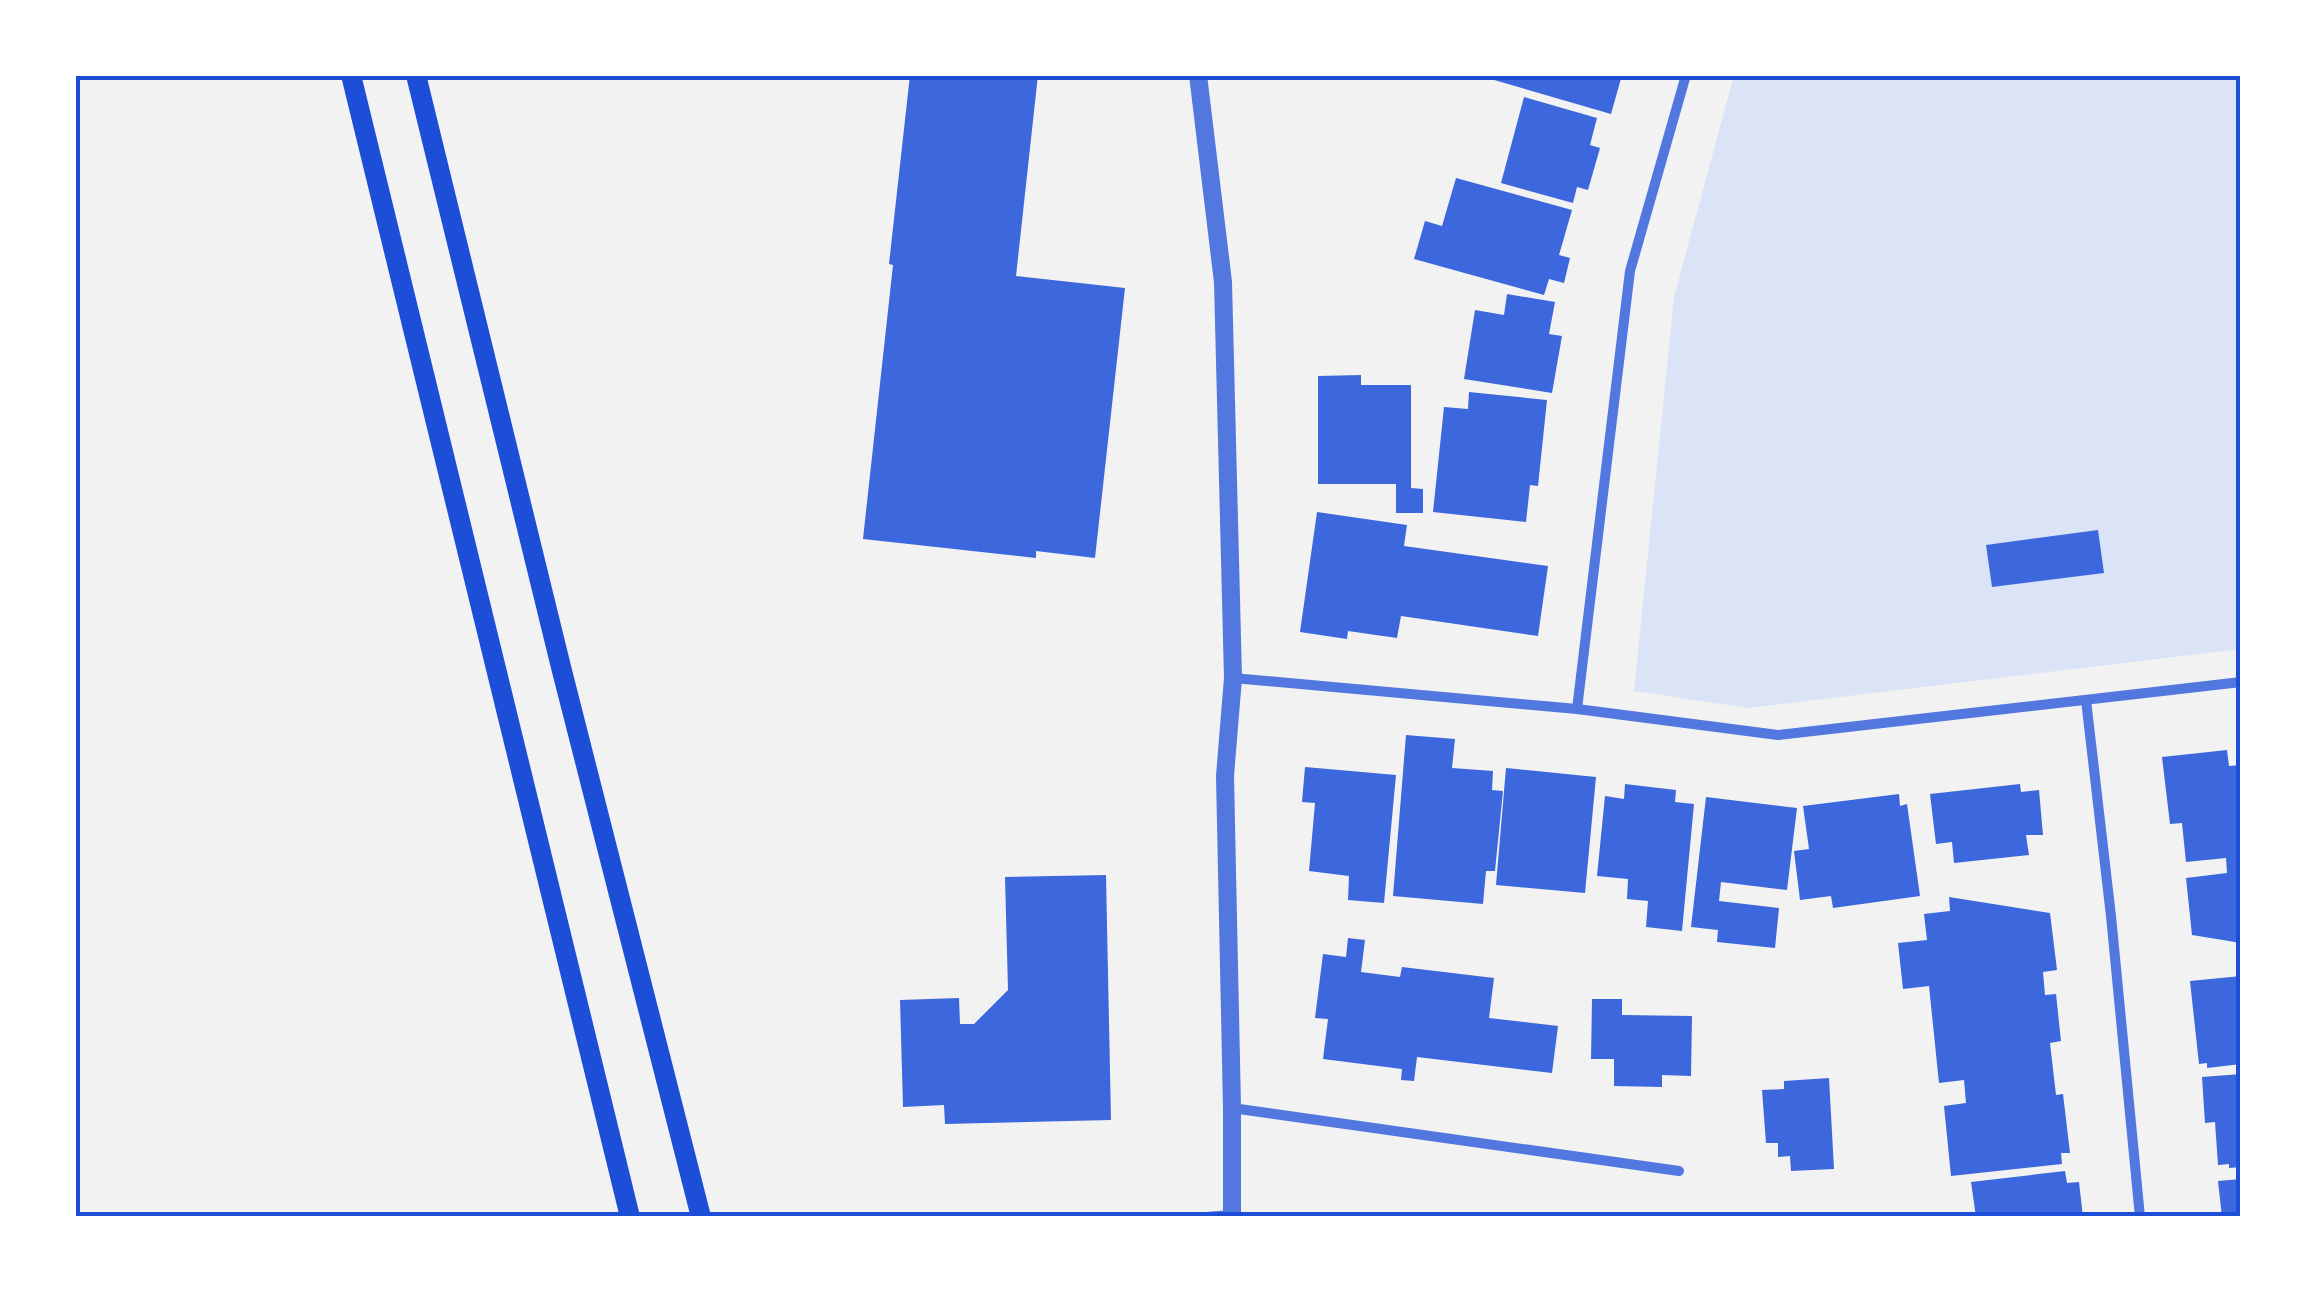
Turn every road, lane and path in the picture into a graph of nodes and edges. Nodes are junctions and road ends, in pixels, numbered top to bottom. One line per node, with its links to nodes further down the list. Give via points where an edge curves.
1 (352, 75): 12 (main road)
2 (416, 75): 13 (main road)
3 (1198, 75): 5 (street, via 1223,282)
4 (1686, 75): 8 (street, via 1630,271)
5 (1234, 678): 8 (street); 9 (street, via 1225,776)
6 (2241, 682): 7 (street)
7 (2086, 700): 8 (street, via 1778,735); 15 (street)
8 (1577, 710)
9 (1232, 1108): 10 (street); 11 (street)
10 (1679, 1171)
11 (1232, 1216): 14 (lane)
12 (630, 1217)
13 (701, 1217)
14 (1193, 1217)
15 (2140, 1217)

